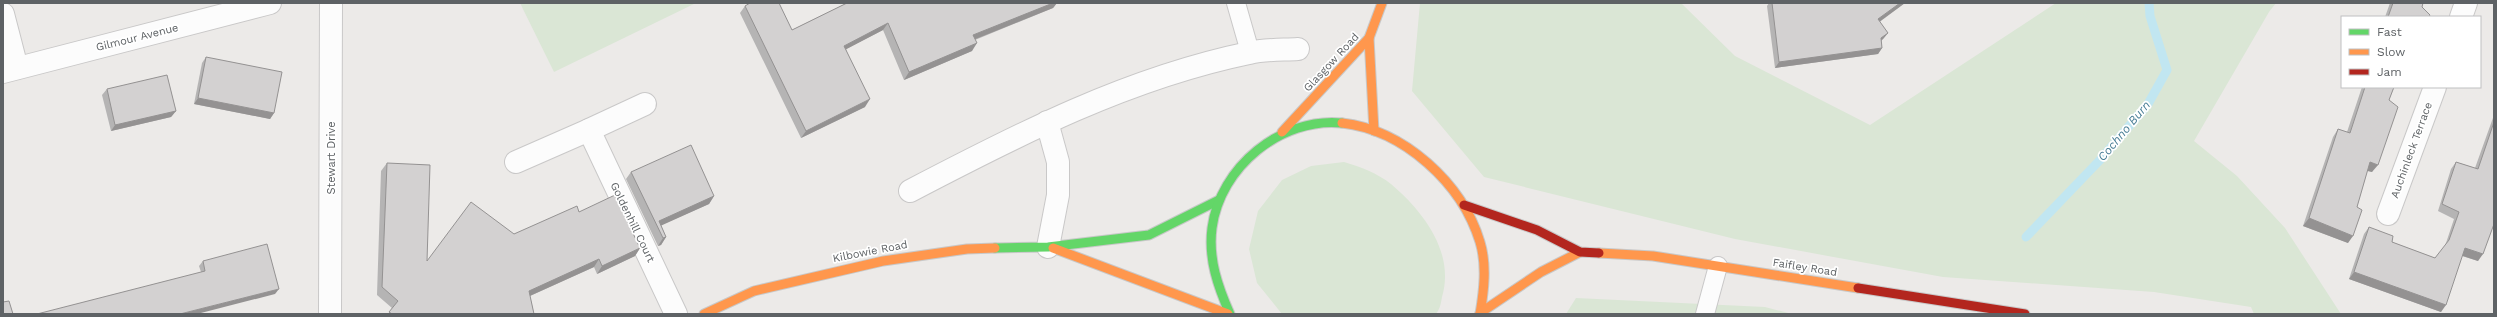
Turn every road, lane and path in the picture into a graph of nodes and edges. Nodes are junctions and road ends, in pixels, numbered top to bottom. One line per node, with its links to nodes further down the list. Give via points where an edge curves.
1 (270, 3): 11 (street, Gilmour Avenue)
2 (332, 3): 26 (street, Stewart Drive)
3 (1236, 3): 10 (lane)
4 (1382, 3): 8 (main road)
5 (2466, 3): 7 (street)
6 (3, 14): 11 (street)
7 (2461, 16)
8 (1369, 38): 16 (main road, Glasgow Road); 17 (main road, Glasgow Road)
9 (1298, 49): 10 (street)
10 (1250, 52): 14 (street, via 1142,82)
11 (10, 70)
12 (2435, 88): 22 (street, Auchinleck Terrace)
13 (646, 104): 15 (street)
14 (1047, 122): 19 (street); 23 (street, via 1058,169 1058,195)
15 (589, 130): 18 (street); 27 (street, Goldenhill Court)
16 (1374, 131): 17 (main road, via 1354,124 1333,122 1315,123); 21 (main road, via 1408,149 1430,165)
17 (1281, 133): 20 (main road, via 1249,158)
18 (516, 162)
19 (910, 191)
20 (1218, 200): 23 (main road, Kilbowie Road, via 1149,235); 29 (main road, via 1211,256 1221,297)
21 (1464, 205): 24 (main road, Faifley Road, via 1537,230); 30 (main road, via 1478,235 1484,261 1485,284)
22 (2388, 214)
23 (1048, 247): 28 (main road, Kilbowie Road, via 967,249 883,260 754,291); 29 (main road, Kilbowie Road)
24 (1580, 252): 25 (main road, Faifley Road, via 1653,256); 30 (main road, via 1541,272)
25 (1718, 266): 31 (lane); 32 (main road, Faifley Road)
26 (330, 314)
27 (676, 314)
28 (704, 314)
29 (1229, 314)
30 (1480, 314)
31 (1705, 314)
32 (2025, 314)

